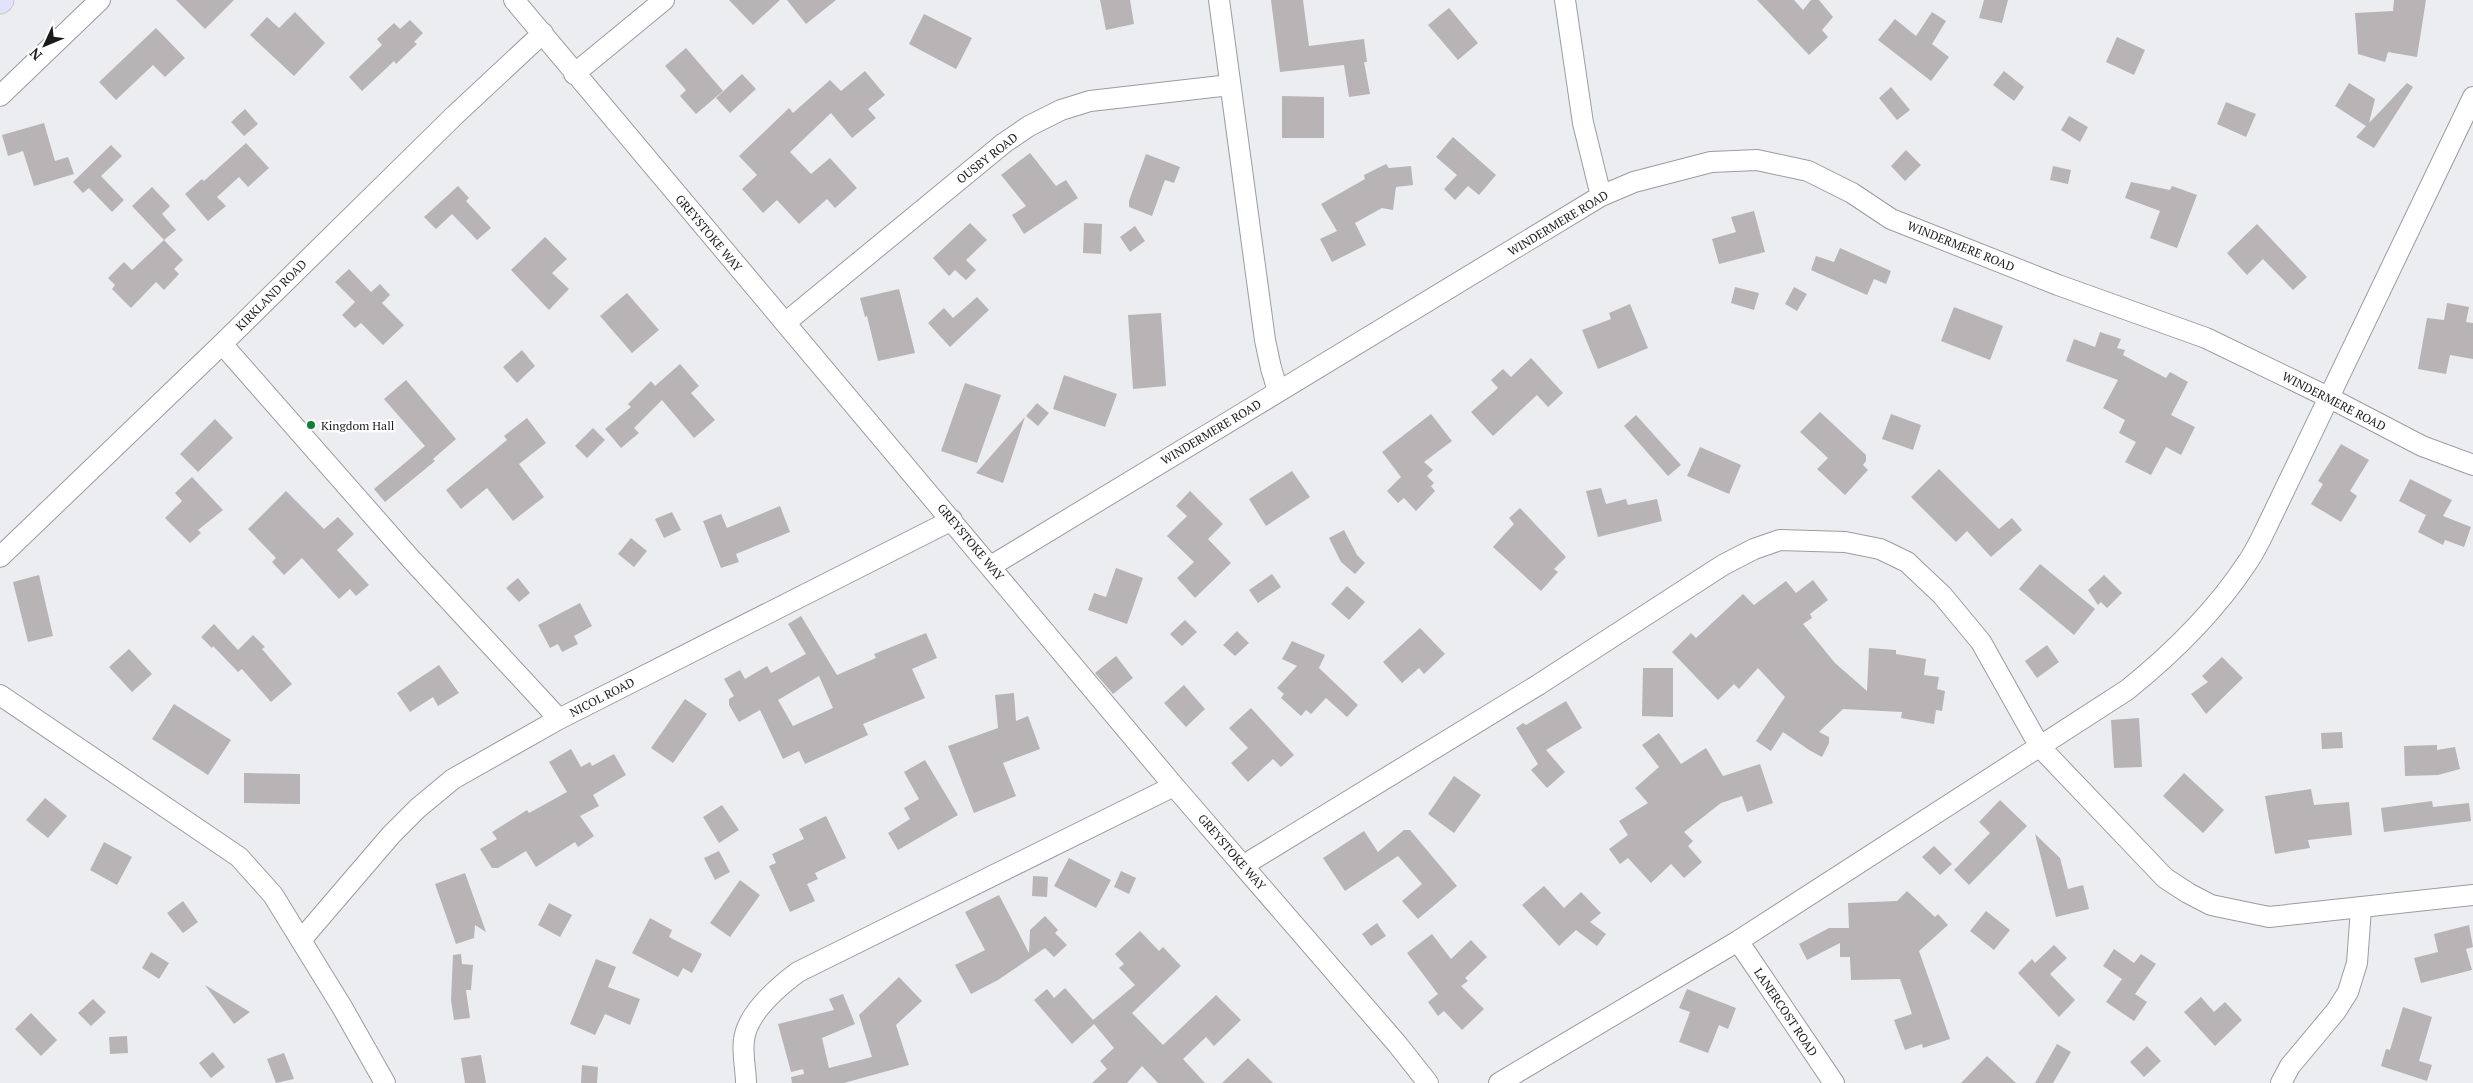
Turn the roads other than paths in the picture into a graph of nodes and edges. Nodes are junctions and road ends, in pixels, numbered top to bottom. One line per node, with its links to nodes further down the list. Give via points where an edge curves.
1 (100, 0): 9 (street)
2 (514, 0): 6 (street, GREYSTOKE WAY)
3 (664, 0): 7 (street)
4 (1219, 0): 8 (street)
5 (1565, 0): 11 (street, via 1583,123)
6 (543, 33): 7 (street, GREYSTOKE WAY); 13 (street, KIRKLAND ROAD, via 455,114)
7 (574, 74): 12 (street, GREYSTOKE WAY)
8 (1230, 85): 12 (street, OUSBY ROAD, via 1090,101 1029,126); 14 (street, via 1265,340)
9 (0, 96)
10 (2473, 97): 15 (street)
11 (1601, 196): 14 (street, WINDERMERE ROAD); 15 (street, WINDERMERE ROAD, via 1634,182 1711,162 1757,160 1808,171 1852,193 1892,219 2058,285 2206,338)
12 (785, 323): 17 (street, GREYSTOKE WAY)
13 (222, 344): 18 (street, KIRKLAND ROAD); 21 (street, via 410,558)
14 (1278, 391): 19 (street, WINDERMERE ROAD)
15 (2328, 397): 16 (street, WINDERMERE ROAD, via 2422,446); 22 (street, via 2247,562 2205,619 2127,690)
16 (2473, 465)
17 (952, 520): 19 (street, GREYSTOKE WAY); 21 (street, NICOL ROAD)
18 (0, 558)
19 (991, 566): 23 (street, GREYSTOKE WAY)
20 (0, 695): 27 (street, via 239,858 273,895)
21 (559, 719): 27 (street, NICOL ROAD, via 453,779 418,808)
22 (2040, 747): 24 (street, via 1981,642 1942,595 1907,562 1880,549 1845,542 1780,540 1723,565 1538,685); 26 (street, via 2165,878 2188,894 2234,911 2269,917); 28 (street)
23 (1174, 786): 24 (street, GREYSTOKE WAY); 30 (street, via 798,972 773,991 752,1019 744,1039)
24 (1244, 865): 31 (street, GREYSTOKE WAY)
25 (2473, 895): 26 (street)
26 (2361, 909): 34 (street, via 2357,963 2348,992 2290,1066)
27 (301, 940): 29 (street)
28 (1738, 941): 32 (street); 33 (street, LANERCOST ROAD)
29 (385, 1083)
30 (746, 1083)
31 (1428, 1083)
32 (1499, 1083)
33 (1834, 1083)
34 (2281, 1083)

